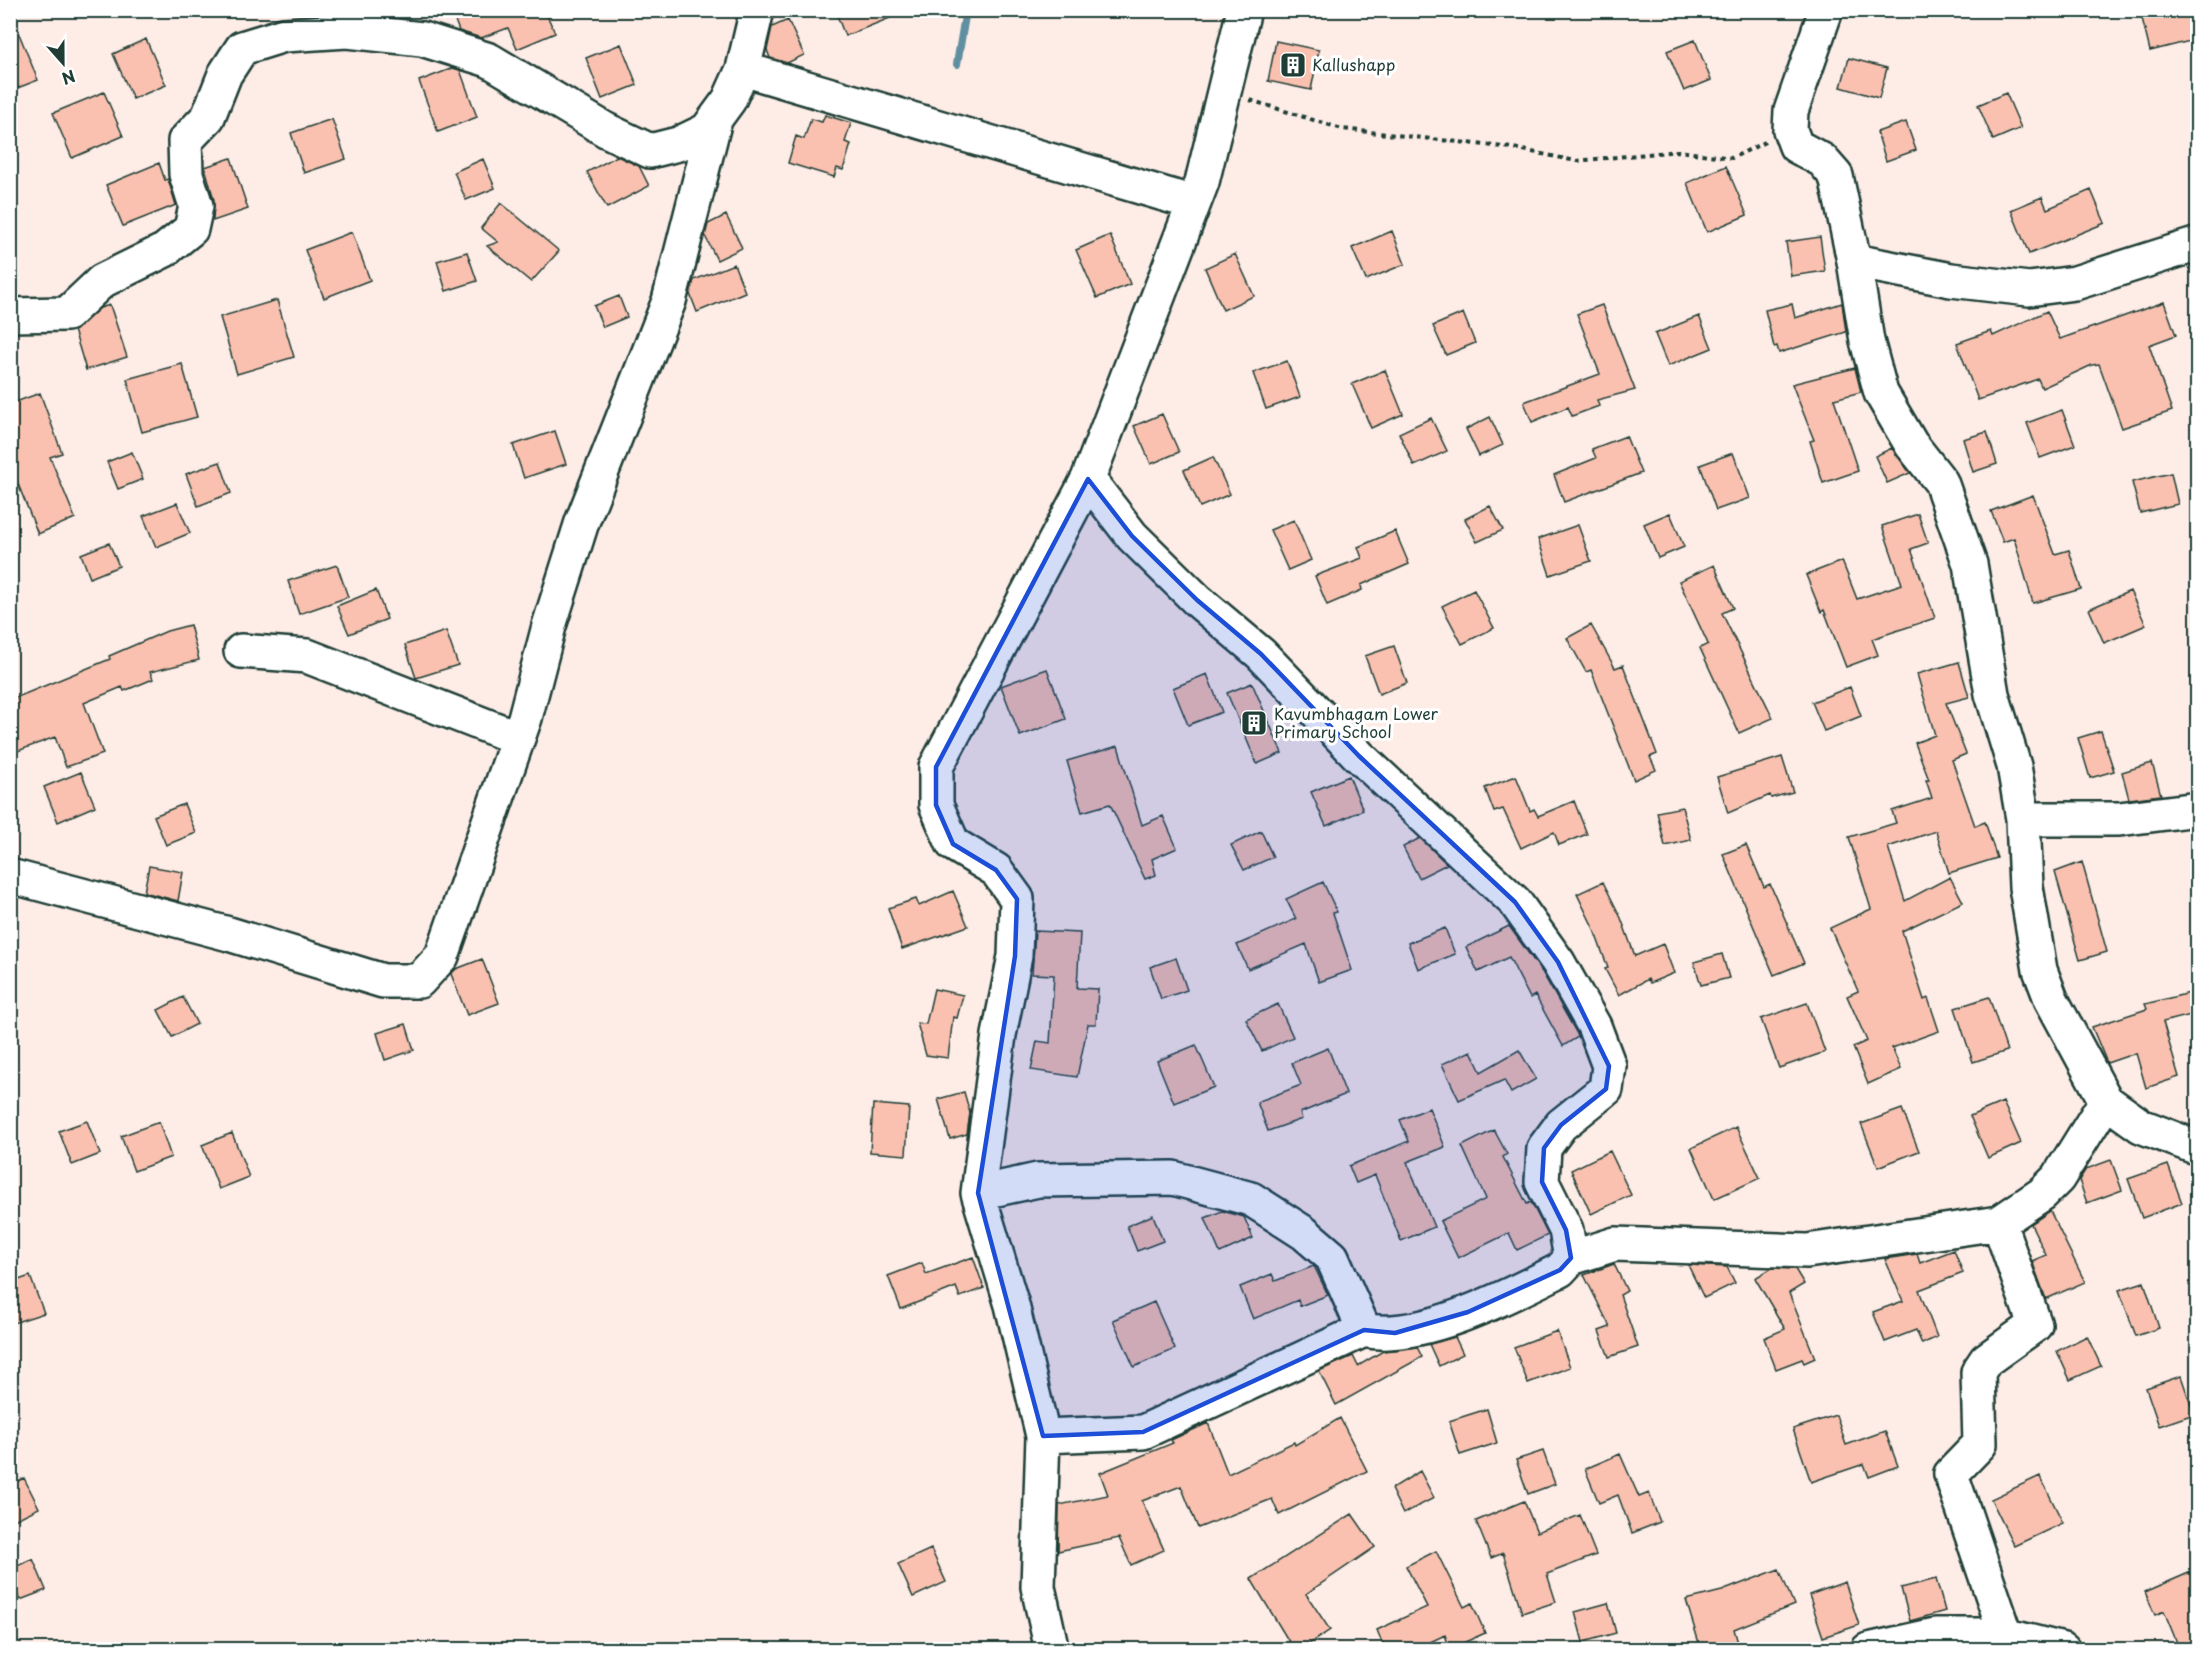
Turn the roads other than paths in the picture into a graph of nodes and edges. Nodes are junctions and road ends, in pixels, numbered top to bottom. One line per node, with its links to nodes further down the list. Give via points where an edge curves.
1 (757, 10): 4 (street)
2 (1244, 10): 6 (street)
3 (1826, 10): 8 (street, via 1791,111 1790,130 1796,146 1822,160 1836,176)
4 (743, 69): 5 (street); 6 (street)
5 (715, 120): 9 (street, via 707,130 688,140 650,152 489,60 422,39 347,31 284,35 242,48 225,74 207,117 185,141 186,174 196,206 191,228 165,250 102,281 67,314); 12 (street, via 669,302 582,522)
6 (1194, 203): 10 (street)
7 (2198, 244): 8 (street, via 2075,284 2030,289 1951,280)
8 (1854, 261): 14 (street, via 1867,341 1881,393 1911,444 1941,482 1970,564 1992,694 2013,766)
9 (10, 315)
10 (1088, 479): 18 (street, via 936,767 936,805 953,844 996,870 1017,899 1015,956 999,1035); 20 (street, via 1132,536 1197,600 1261,654 1359,756 1515,902 1558,962 1594,1026 1609,1066 1606,1089 1561,1125 1544,1148 1542,1182 1566,1230)
11 (241, 651): 12 (street, via 307,656)
12 (518, 738): 15 (street, via 442,956 419,981 383,981 229,934)
13 (2198, 809): 14 (street, via 2119,819)
14 (2023, 819): 16 (street, via 2026,887 2040,970 2051,999)
15 (10, 876)
16 (2106, 1101): 17 (street, via 2142,1126); 19 (street, via 2058,1178 2042,1194)
17 (2198, 1148)
18 (978, 1192): 21 (street, via 1038,1180 1173,1178 1251,1199 1304,1233 1332,1257); 22 (street, via 1012,1305)
19 (1999, 1223): 20 (street, via 1807,1251 1616,1244); 23 (street, via 2035,1325 1986,1360 1978,1372 1980,1444 1951,1474)
20 (1571, 1258): 21 (street, via 1560,1270 1468,1312 1395,1333)
21 (1364, 1330): 22 (street, via 1143,1432)
22 (1043, 1436): 24 (street, via 1038,1587)
23 (2008, 1642): 25 (street, via 1935,1635); 26 (street)
24 (1052, 1650)
25 (1868, 1650)
26 (2063, 1650)

